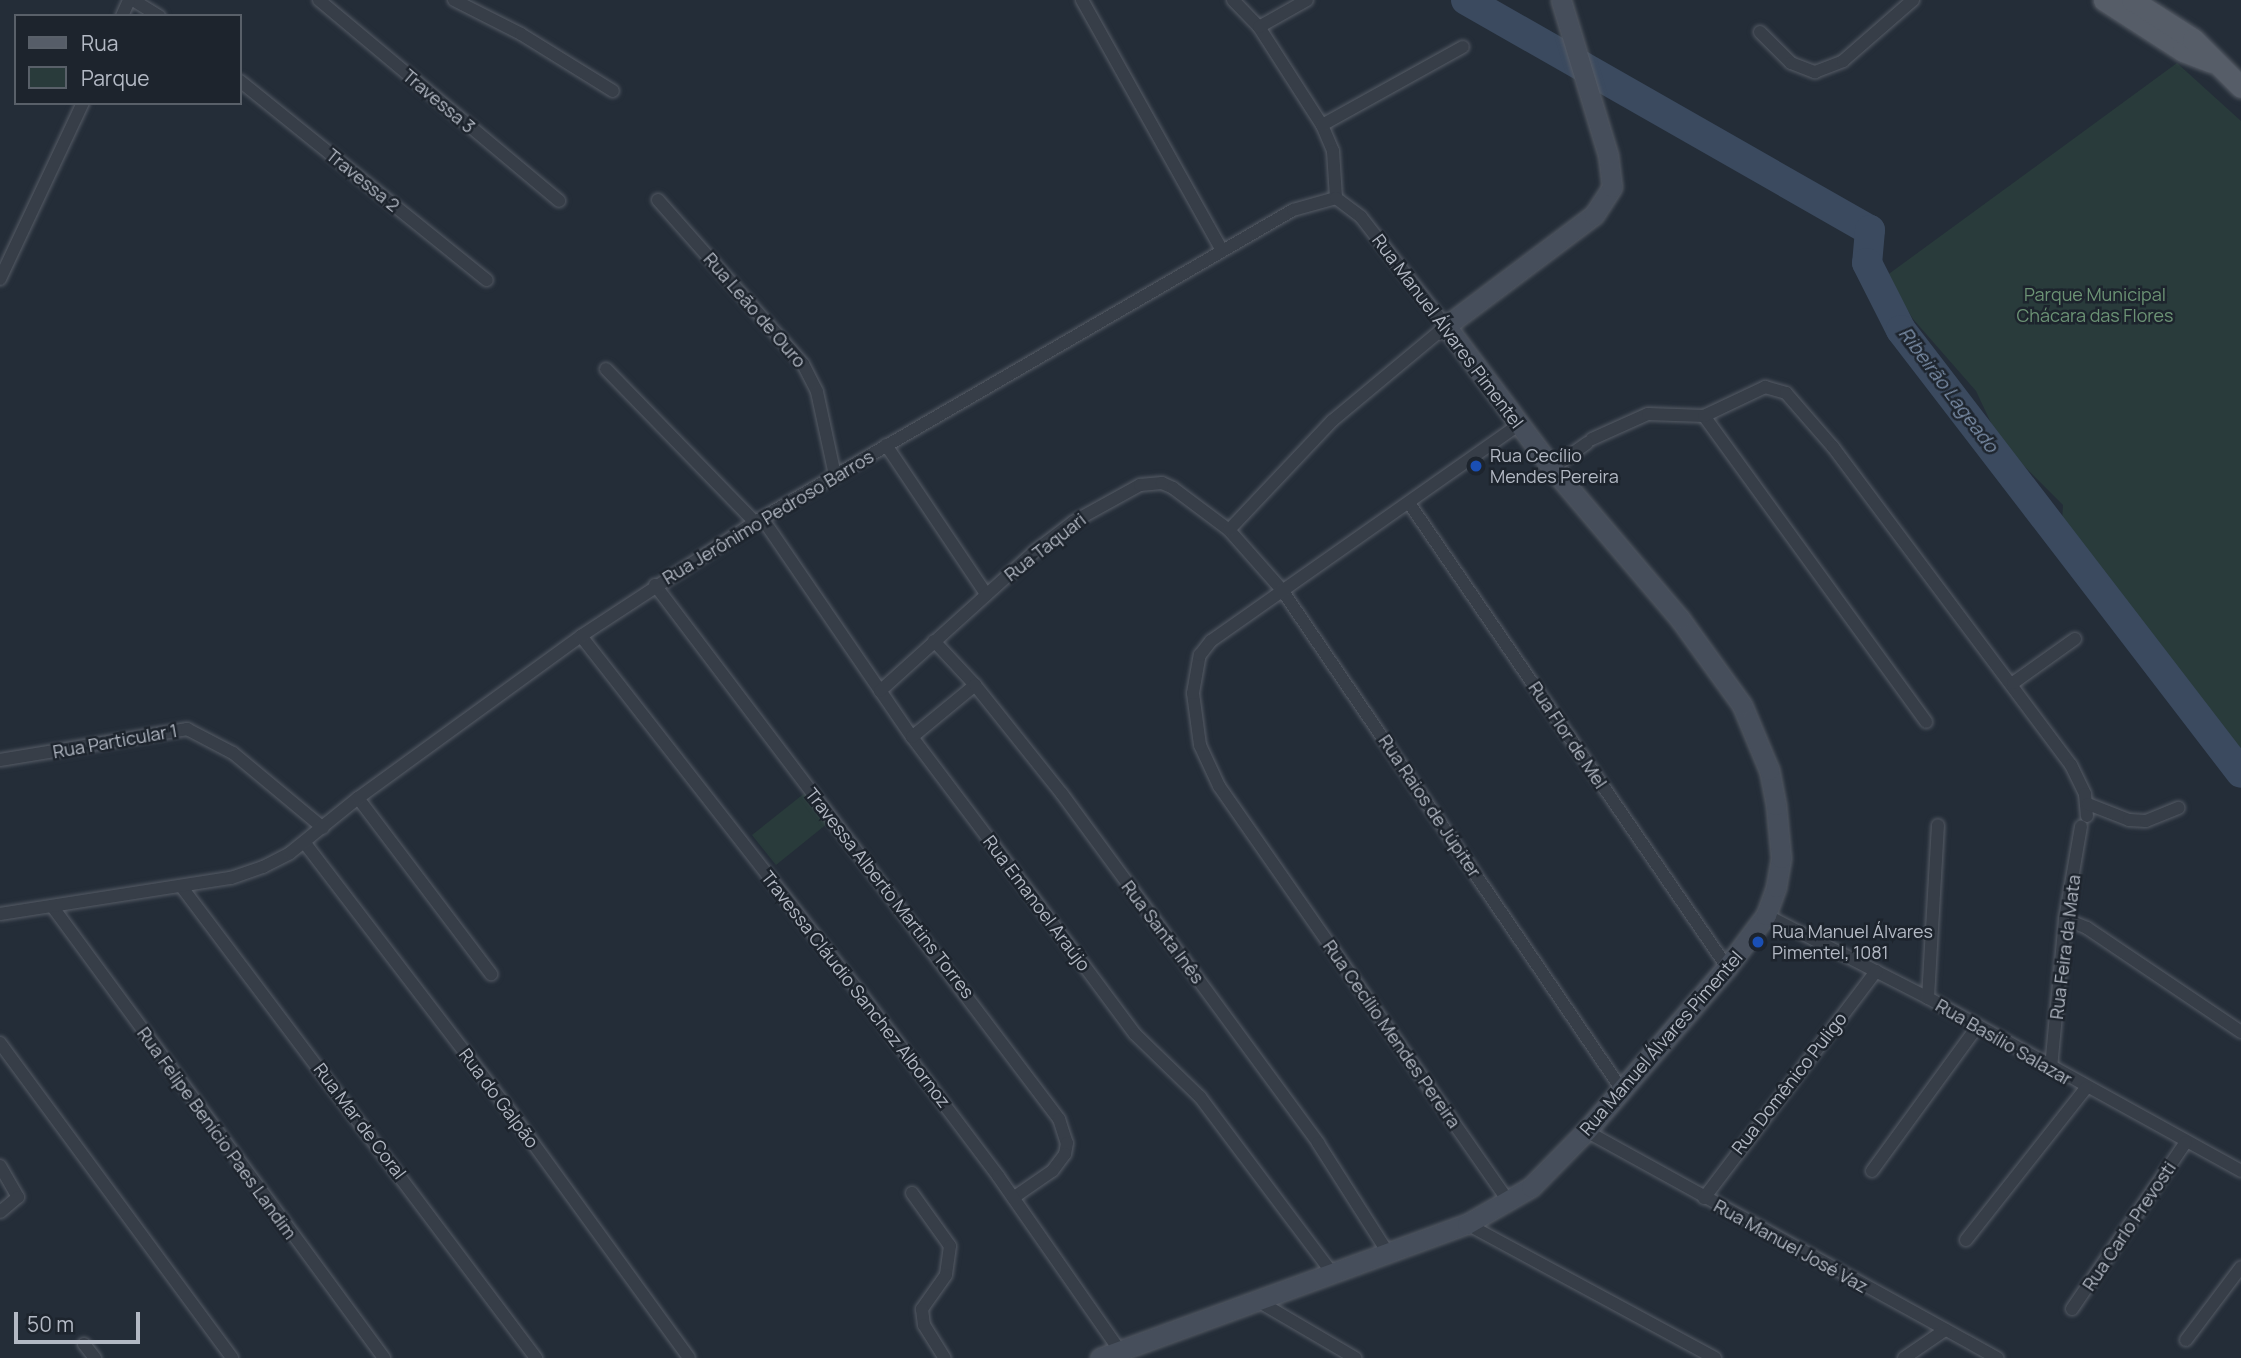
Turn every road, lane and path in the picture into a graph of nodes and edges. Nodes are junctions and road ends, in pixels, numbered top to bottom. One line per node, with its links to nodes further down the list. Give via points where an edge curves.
1 (131, 0): 11 (street)
2 (318, 0): 23 (street, Travessa 3)
3 (454, 0): 18 (street, via 522,34)
4 (1083, 0): 24 (street)
5 (1233, 0): 12 (street)
6 (1307, 0): 12 (street)
7 (1562, 0): 27 (street, via 1608,155 1612,187 1594,215)
8 (1913, 0): 13 (street, via 1843,61 1815,72 1791,63)
9 (2104, 0): 15 (main road, via 2183,51)
10 (2132, 0): 15 (main road, via 2193,39)
11 (156, 14)
12 (1259, 27): 20 (street)
13 (1759, 32)
14 (1463, 47): 20 (street)
15 (2217, 64): 17 (main road)
16 (242, 83): 26 (street, Travessa 2)
17 (2241, 88)
18 (613, 91)
19 (82, 105): 25 (street)
20 (1322, 125): 21 (street, via 1333,151)
21 (1336, 198): 24 (street, Rua Jerônimo Pedroso Barros, via 1293,210); 27 (street, Rua Manuel Álvares Pimentel, via 1361,218)
22 (658, 200): 33 (street, Rua Leão de Ouro, via 803,364 817,391)
23 (559, 201)
24 (1222, 251): 31 (street, Rua Jerônimo Pedroso Barros)
25 (0, 279)
26 (487, 280)
27 (1446, 326): 30 (street, Rua Manuel Álvares Pimentel); 36 (street, via 1332,421)
28 (606, 369): 35 (street, Rua Emanoel Araújo)
29 (1704, 416): 32 (street, via 1648,414 1590,441); 43 (street, via 1765,387 1786,393 1833,447); 46 (street)
30 (1520, 424): 32 (street, Rua Manuel Álvares Pimentel); 34 (street, Rua Cecílio Mendes Pereira)
31 (886, 445): 33 (street, Rua Jerônimo Pedroso Barros); 39 (street)
32 (1552, 468): 58 (street, Rua Manuel Álvares Pimentel, via 1681,619 1756,733 1769,770 1780,830 1781,858)
33 (835, 475): 35 (street, Rua Jerônimo Pedroso Barros)
34 (1409, 503): 38 (street, Rua Cecílio Mendes Pereira); 60 (street, Rua Flor de Mel)
35 (758, 520): 37 (street, Rua Jerônimo Pedroso Barros); 45 (street, Rua Emanoel Araújo)
36 (1229, 530): 38 (street, Rua Raios de Júpiter); 39 (street, Rua Taquari, via 1173,488 1162,483 1140,485 1073,522)
37 (655, 585): 40 (street, Rua Jerônimo Pedroso Barros); 76 (street, Travessa Alberto Martins Torres, via 1059,1119 1067,1143 1065,1154 1052,1171)
38 (1282, 590): 69 (street, Rua Raios de Júpiter); 78 (street, Rua Cecílio Mendes Pereira, via 1211,641 1200,655 1193,693 1206,764)
39 (986, 594): 42 (street, Rua Taquari)
40 (580, 636): 49 (street, Rua Jerônimo Pedroso Barros); 76 (street, Travessa Cláudio Sanchez Albornoz, via 861,994)
41 (2075, 639): 43 (street)
42 (934, 642): 44 (street, Rua Santa Inês); 45 (street, Rua Taquari)
43 (2013, 683): 51 (street, via 2071,765)
44 (975, 685): 47 (street); 82 (street, Rua Santa Inês, via 1062,794 1311,1133)
45 (880, 691): 47 (street, Rua Emanoel Araújo)
46 (1926, 722)
47 (912, 737): 84 (street, Rua Emanoel Araújo, via 1135,1034 1200,1097)
48 (0, 760): 53 (street, Rua Particular 1, via 187,729 233,753)
49 (358, 798): 53 (street, Rua Jerônimo Pedroso Barros); 62 (street)
50 (2178, 808): 51 (street, via 2146,821)
51 (2086, 816): 59 (street, Rua Feira da Mata)
52 (1938, 825): 63 (street)
53 (323, 828): 54 (street, Rua Jerônimo Pedroso Barros)
54 (304, 842): 55 (street, Rua Jerônimo Pedroso Barros, via 263,867); 95 (street, Rua do Galpão, via 509,1110)
55 (181, 886): 56 (street, Rua Jerônimo Pedroso Barros); 94 (street, Rua Mar de Coral)
56 (52, 906): 57 (street, Rua Jerônimo Pedroso Barros); 93 (street, Rua Felipe Benício Paes Landim)
57 (0, 914)
58 (1766, 915): 60 (street, Rua Manuel Álvares Pimentel); 61 (street, Rua Basílio Salazar)
59 (2065, 919): 65 (street, via 2087,928); 67 (street, Rua Feira da Mata)
60 (1727, 967): 69 (street, Rua Manuel Álvares Pimentel)
61 (1876, 971): 63 (street, Rua Basílio Salazar); 77 (street, Rua Domênico Puligo)
62 (491, 974)
63 (1927, 998): 64 (street, Rua Basílio Salazar)
64 (1977, 1027): 67 (street, Rua Basílio Salazar); 73 (street)
65 (2241, 1032)
66 (0, 1043): 92 (street)
67 (2051, 1068): 68 (street, Rua Basílio Salazar)
68 (2086, 1088): 71 (street, Rua Basílio Salazar); 81 (street)
69 (1622, 1090): 70 (street, Rua Manuel Álvares Pimentel)
70 (1586, 1131): 77 (street, Rua Manuel José Vaz); 78 (street, Rua Manuel Álvares Pimentel, via 1531,1187)
71 (2186, 1142): 74 (street, Rua Basílio Salazar); 86 (street, Rua Carlo Prevosti)
72 (0, 1166): 79 (street, via 18,1197)
73 (1872, 1171)
74 (2241, 1171)
75 (912, 1193): 96 (street, via 950,1246 946,1275 922,1309 924,1325)
76 (1013, 1198): 90 (street, Travessa Cláudio Sanchez Albornoz)
77 (1704, 1198): 87 (street, Rua Manuel José Vaz)
78 (1509, 1202): 80 (street, Rua Manuel Álvares Pimentel)
79 (0, 1212)
80 (1467, 1224): 82 (street, Rua Manuel Álvares Pimentel); 98 (street)
81 (1966, 1240)
82 (1388, 1253): 84 (street, Rua Manuel Álvares Pimentel)
83 (2241, 1267): 88 (street)
84 (1332, 1273): 85 (street, Rua Manuel Álvares Pimentel)
85 (1258, 1301): 90 (street, Rua Manuel Álvares Pimentel); 97 (street)
86 (2072, 1309)
87 (1945, 1329): 99 (street); 100 (street, Rua Manuel José Vaz)
88 (2186, 1340)
89 (84, 1344): 91 (street)
90 (1110, 1356)
91 (95, 1358)
92 (232, 1358)
93 (384, 1358)
94 (536, 1358)
95 (689, 1358)
96 (945, 1358)
97 (1355, 1358)
98 (1715, 1358)
99 (1904, 1358)
100 (1998, 1358)

